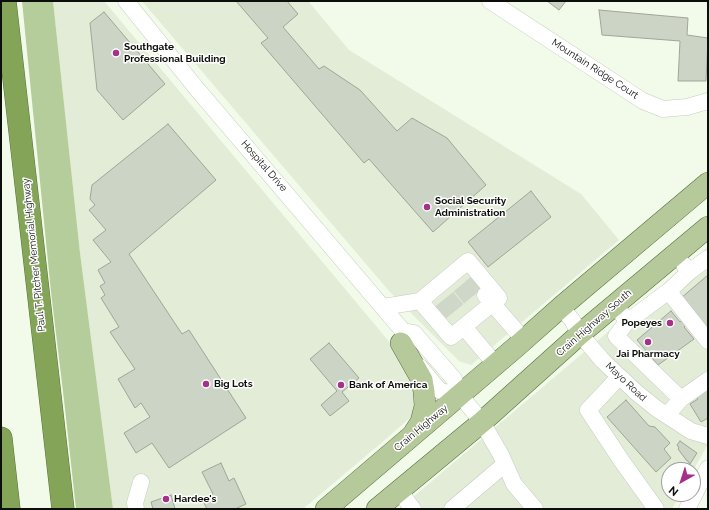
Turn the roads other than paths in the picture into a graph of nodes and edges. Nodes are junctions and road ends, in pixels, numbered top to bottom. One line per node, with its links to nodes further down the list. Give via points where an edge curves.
1 (6, 1): 40 (highway, Paul T. Pitcher Memorial Highway)
2 (126, 1): 15 (street, Hospital Drive)
3 (490, 1): 4 (street, Mountain Ridge Court, via 643,101 663,109 687,107)
4 (708, 101)
5 (708, 183): 16 (main road)
6 (708, 227): 7 (main road, Crain Highway South)
7 (676, 254): 9 (street); 10 (main road, Crain Highway South)
8 (708, 258): 9 (street)
9 (689, 272): 11 (street)
10 (638, 286): 14 (main road, Crain Highway South); 17 (street)
11 (670, 290): 17 (street); 22 (street)
12 (434, 296): 13 (street, via 461,276 468,261 499,298); 15 (street); 19 (street)
13 (483, 303): 19 (street); 23 (street)
14 (616, 305): 18 (street); 20 (main road, Crain Highway South)
15 (383, 307): 21 (street, Hospital Drive)
16 (561, 307): 20 (street, Mayo Road); 23 (main road)
17 (648, 307): 18 (street)
18 (627, 322): 29 (street, via 616,336)
19 (459, 325): 24 (street); 25 (street)
20 (580, 334): 26 (street, Mayo Road); 31 (main road, Crain Highway South)
21 (402, 337): 24 (street, Hospital Drive, via 414,333); 28 (street, Hospital Drive, via 440,391); 32 (main road, via 422,380 424,392 421,422)
22 (708, 341)
23 (520, 344): 25 (main road, Crain Highway)
24 (437, 359): 28 (street, Hospital Drive, via 454,379)
25 (496, 365): 28 (main road, Crain Highway)
26 (619, 377): 30 (street, Mayo Road); 47 (street, via 588,410)
27 (708, 380): 29 (street)
28 (460, 395): 31 (street, Hospital Drive); 32 (main road, Crain Highway)
29 (682, 399): 30 (street)
30 (667, 416): 33 (street, Mayo Road, via 691,430)
31 (482, 422): 35 (street, Hospital Drive); 38 (main road)
32 (413, 435): 42 (main road, Crain Highway)
33 (708, 436)
34 (1, 438): 39 (highway)
35 (505, 464): 45 (street); 46 (street, Hospital Drive, via 514,484)
36 (708, 468): 48 (street)
37 (141, 482): 41 (street)
38 (399, 491): 43 (main road); 44 (street)
39 (9, 509)
40 (63, 509)
41 (136, 509)
42 (326, 509)
43 (378, 509)
44 (413, 509)
45 (452, 509)
46 (535, 509)
47 (656, 509)
48 (687, 509)

